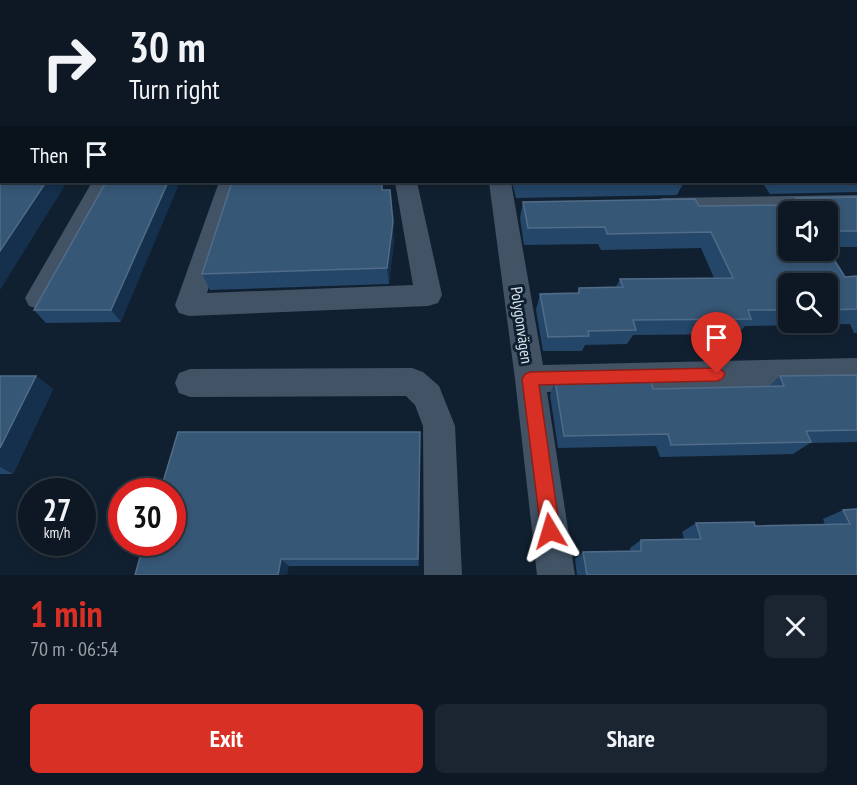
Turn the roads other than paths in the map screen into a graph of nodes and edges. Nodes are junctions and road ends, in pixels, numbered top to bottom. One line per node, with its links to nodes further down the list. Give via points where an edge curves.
1 (103, 183): 7 (street)
2 (230, 183): 3 (street, via 189,305 428,295)
3 (406, 183)
4 (512, 199): 9 (street, Polygonvägen)
5 (857, 203): 6 (street)
6 (646, 206)
7 (39, 298)
8 (857, 371): 9 (street)
9 (530, 379): 12 (street, Polygonvägen)
10 (190, 383): 11 (street, via 412,382 428,396 439,426)
11 (443, 575)
12 (556, 575)

